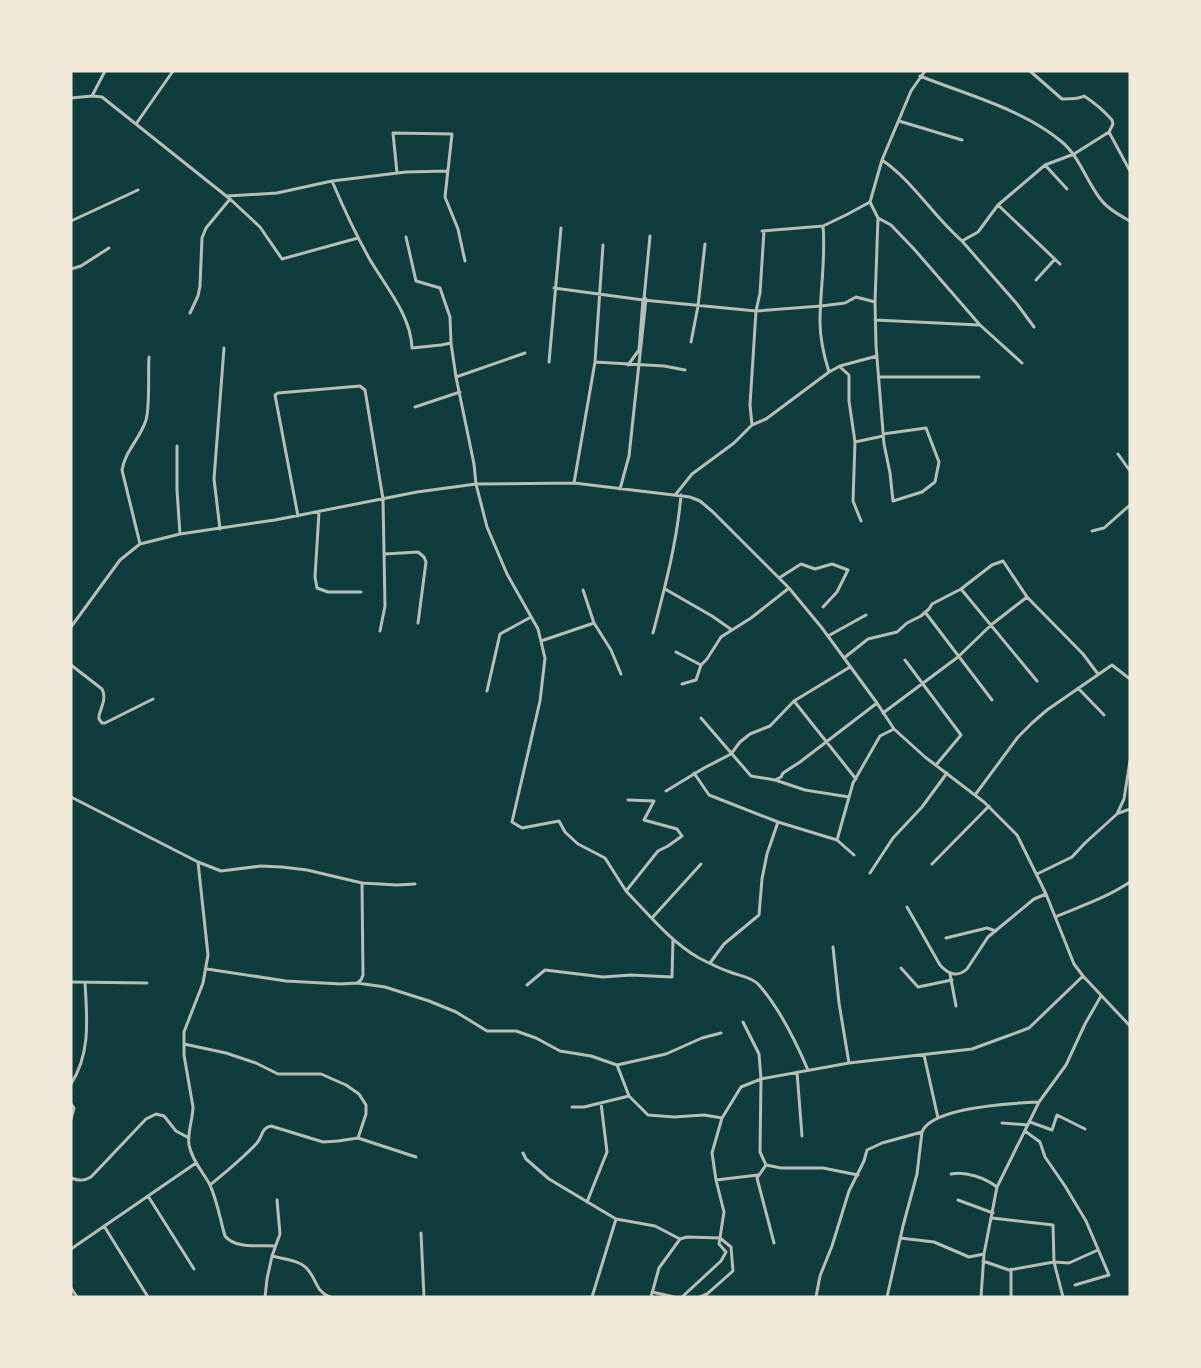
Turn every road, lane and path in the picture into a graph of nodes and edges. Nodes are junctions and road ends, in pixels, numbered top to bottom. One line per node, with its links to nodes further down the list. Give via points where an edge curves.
1 (105, 71): 6 (street)
2 (173, 71): 9 (street)
3 (925, 71): 5 (street)
4 (1030, 71): 10 (street, via 1062,99 1084,96 1098,106 1112,120)
5 (920, 76): 8 (street); 12 (street, via 1010,111 1042,128)
6 (92, 96): 7 (street); 9 (street, via 102,97)
7 (71, 98)
8 (899, 121): 11 (street); 13 (street)
9 (136, 124): 21 (street)
10 (1109, 132): 12 (street); 15 (street)
11 (962, 140)
12 (1074, 154): 14 (street); 27 (street, via 1102,202)
13 (882, 160): 23 (street); 33 (street, via 905,179)
14 (1045, 165): 19 (street); 24 (street)
15 (1130, 170)
16 (448, 171): 17 (street); 17 (street, via 452,134 393,134); 38 (street, via 445,197 458,229)
17 (397, 173): 18 (street)
18 (332, 180): 21 (street, via 277,193); 32 (street)
19 (1067, 189)
20 (138, 190): 26 (street)
21 (226, 196): 22 (street)
22 (230, 199): 32 (street, via 260,227 282,259); 49 (street, via 211,219 202,238 200,286)
23 (870, 202): 25 (street); 28 (street)
24 (998, 205): 33 (street, via 978,232); 37 (street)
25 (878, 218): 45 (street); 51 (street, via 891,225 914,249)
26 (71, 221)
27 (1130, 221)
28 (823, 226): 47 (street); 48 (street, via 763,231)
29 (561, 228): 42 (street)
30 (650, 236): 44 (street)
31 (406, 237): 54 (street, via 416,281 440,288 450,317)
32 (358, 238): 54 (street, via 390,288 410,332 412,348)
33 (962, 241): 52 (street)
34 (705, 244): 46 (street)
35 (603, 245): 43 (street)
36 (109, 248): 40 (street)
37 (1055, 259): 39 (street); 41 (street)
38 (465, 260)
39 (1060, 264)
40 (71, 270)
41 (1036, 280)
42 (554, 288): 43 (street); 59 (street)
43 (599, 294): 44 (street); 60 (street)
44 (644, 300): 46 (street); 62 (street, via 639,350); 63 (street)
45 (875, 302): 47 (street, via 856,297 845,303); 50 (street)
46 (698, 306): 48 (street); 53 (street)
47 (821, 306): 48 (street); 66 (street, via 820,323)
48 (756, 311): 72 (street, via 750,405)
49 (190, 313)
50 (875, 320): 51 (street); 57 (street)
51 (980, 325): 61 (street)
52 (1034, 328)
53 (690, 342)
54 (451, 343): 67 (street)
55 (224, 348): 88 (street, via 214,479)
56 (525, 353): 67 (street)
57 (877, 356): 64 (street); 68 (street)
58 (149, 357): 91 (street, via 147,419 125,458 122,470)
59 (549, 362)
60 (595, 362): 62 (street); 78 (street)
61 (1022, 362)
62 (628, 365): 63 (street)
63 (639, 366): 65 (street); 80 (street, via 628,456)
64 (840, 366): 66 (street); 74 (street, via 849,375)
65 (685, 370)
66 (829, 372): 72 (street)
67 (456, 377): 70 (street)
68 (879, 377): 69 (street); 73 (street)
69 (979, 377)
70 (460, 392): 71 (street); 79 (street)
71 (415, 407)
72 (752, 425): 81 (street, via 734,443 692,474)
73 (883, 435): 73 (street, via 893,500 922,492 935,482 939,462 926,428); 74 (street)
74 (855, 442): 87 (street, via 852,501)
75 (177, 446): 90 (street)
76 (1118, 454): 77 (street)
77 (1130, 471)
78 (574, 483): 79 (street); 80 (street)
79 (476, 484): 83 (street); 103 (street, via 487,527 507,574)
80 (620, 489): 81 (street)
81 (676, 494): 82 (street)
82 (681, 495): 93 (street, via 700,501 713,512); 94 (street)
83 (383, 499): 85 (street); 86 (street, via 363,387 278,393 275,396); 92 (street)
84 (1130, 504): 89 (street, via 1104,528)
85 (319, 512): 86 (street); 98 (street, via 316,588 328,592)
86 (298, 516): 88 (street)
87 (861, 521)
88 (220, 529): 90 (street)
89 (1092, 531)
90 (180, 534): 91 (street)
91 (140, 544): 106 (street, via 120,560)
92 (385, 554): 104 (street, via 418,552 424,557); 109 (street, via 385,606)
93 (779, 578): 95 (street); 100 (street, via 801,564 815,569 832,564 848,570 837,592)
94 (665, 588): 108 (street); 110 (street)
95 (789, 588): 108 (street); 111 (street)
96 (961, 589): 99 (street, via 992,565 1003,561); 101 (street, via 932,604); 107 (street)
97 (583, 590): 105 (street)
98 (361, 592)
99 (1027, 597): 107 (street); 121 (street, via 1083,654)
100 (823, 607)
101 (925, 612): 114 (street); 115 (street, via 897,632 868,639)
102 (866, 616): 111 (street)
103 (531, 617): 112 (street); 127 (street, via 500,634)
104 (418, 623)
105 (594, 623): 112 (street); 120 (street)
106 (72, 624)
107 (991, 625): 114 (street); 123 (street)
108 (732, 630): 117 (street, via 721,637)
109 (380, 632)
110 (653, 632)
111 (828, 636): 115 (street)
112 (541, 641): 163 (street, via 546,658 540,701 512,822 522,828 559,821 578,844 605,858)
113 (676, 652): 117 (street)
114 (958, 657): 124 (street); 130 (street)
115 (844, 658): 119 (street)
116 (905, 660): 124 (street)
117 (701, 664): 125 (street, via 696,680)
118 (71, 665): 128 (street, via 102,689 105,697 98,716 102,723)
119 (850, 667): 129 (street); 131 (street)
120 (621, 674)
121 (1098, 674): 122 (street, via 1112,665); 126 (street)
122 (1130, 679)
123 (1037, 682)
124 (923, 683): 132 (street); 139 (street, via 961,736)
125 (682, 684)
126 (1078, 688): 133 (street); 145 (street, via 1047,710 1018,737)
127 (487, 691)
128 (153, 699)
129 (794, 700): 136 (street); 137 (street, via 770,726 750,734)
130 (992, 700)
131 (877, 703): 132 (street); 136 (street)
132 (883, 713): 135 (street)
133 (1104, 715)
134 (700, 718): 137 (street)
135 (894, 729): 139 (street); 142 (street, via 880,736)
136 (826, 741): 142 (street); 143 (street)
137 (731, 754): 140 (street); 143 (street, via 751,776)
138 (1130, 760): 151 (street, via 1124,799)
139 (936, 765): 141 (street)
140 (694, 773): 144 (street); 152 (street, via 709,795)
141 (947, 773): 145 (street); 158 (street, via 922,807 892,838)
142 (856, 778): 147 (street)
143 (775, 780): 147 (street, via 805,790)
144 (666, 790)
145 (975, 795): 149 (street)
146 (71, 797): 155 (street)
147 (849, 797): 153 (street)
148 (628, 800): 163 (street, via 654,801 644,820 677,829 682,836 658,851)
149 (988, 806): 157 (street); 159 (street, via 1017,835)
150 (1130, 809): 151 (street)
151 (1117, 814): 159 (street, via 1072,857)
152 (778, 822): 153 (street); 172 (street, via 767,854 759,915 724,944)
153 (837, 840): 154 (street)
154 (854, 855)
155 (198, 862): 161 (street, via 221,871 282,867); 174 (street, via 208,955)
156 (700, 864): 167 (street)
157 (932, 864)
158 (870, 873)
159 (1037, 874): 164 (street)
160 (1130, 882): 166 (street, via 1096,901)
161 (362, 883): 162 (street); 181 (street, via 363,975)
162 (415, 884)
163 (626, 891): 167 (street)
164 (1046, 894): 166 (street); 168 (street, via 1034,899)
165 (907, 907): 175 (street, via 940,965)
166 (1055, 917): 176 (street, via 1074,964)
167 (652, 918): 169 (street)
168 (997, 932): 170 (street, via 987,928); 175 (street, via 988,937 962,974)
169 (673, 938): 172 (street); 182 (street, via 672,977 603,977 545,970)
170 (946, 938)
171 (833, 947): 190 (street)
172 (710, 963): 192 (street, via 758,984 789,1029)
173 (902, 968): 177 (street, via 918,987)
174 (206, 969): 181 (street, via 286,981); 188 (street, via 185,1028)
175 (950, 974): 177 (street)
176 (1083, 976): 183 (street); 189 (street, via 1029,1028 972,1049)
177 (952, 980): 184 (street)
178 (71, 982): 179 (street)
179 (85, 983): 180 (street); 195 (street, via 86,1046 83,1061)
180 (147, 983)
181 (357, 983): 191 (street, via 386,986 429,1001 456,1012 487,1031 516,1031 560,1051 591,1056)
182 (527, 985)
183 (1101, 996): 186 (street); 197 (street, via 1066,1065)
184 (956, 1006)
185 (743, 1022): 194 (street, via 759,1054)
186 (1129, 1025)
187 (721, 1033): 191 (street, via 666,1054)
188 (184, 1044): 210 (street, via 193,1107); 211 (street, via 234,1055 278,1074 322,1074 346,1085 359,1094 366,1105)
189 (924, 1055): 190 (street); 203 (street)
190 (849, 1062): 192 (street)
191 (617, 1065): 196 (street)
192 (808, 1070): 193 (street)
193 (797, 1072): 194 (street); 209 (street)
194 (761, 1079): 202 (street, via 742,1087); 215 (street, via 760,1152)
195 (71, 1084)
196 (629, 1096): 198 (street); 202 (street, via 648,1115)
197 (1039, 1102): 203 (street, via 993,1104); 205 (street)
198 (601, 1103): 200 (street); 226 (street, via 607,1152)
199 (71, 1104): 201 (street, via 74,1108)
200 (572, 1107)
201 (71, 1118)
202 (722, 1118): 220 (street, via 712,1153)
203 (938, 1118): 208 (street)
204 (1002, 1123): 205 (street)
205 (1029, 1123): 206 (street, via 1052,1130 1057,1115); 207 (street)
206 (1085, 1129)
207 (1025, 1131): 222 (street); 238 (street, via 1040,1142 1045,1157 1086,1221)
208 (922, 1132): 216 (street, via 867,1150); 233 (street, via 917,1174)
209 (802, 1136)
210 (189, 1138): 214 (street); 219 (street, via 176,1130 164,1116 156,1114 146,1119 91,1177 86,1180)
211 (358, 1138): 213 (street); 221 (street, via 323,1142 267,1126 247,1154)
212 (523, 1153): 226 (street, via 549,1179)
213 (416, 1157)
214 (196, 1163): 221 (street); 223 (street)
215 (766, 1165): 216 (street, via 823,1168); 218 (street)
216 (858, 1174): 258 (street, via 849,1191)
217 (951, 1174): 222 (street, via 958,1172 988,1180)
218 (758, 1175): 220 (street); 235 (street)
219 (71, 1178)
220 (716, 1180): 232 (street, via 724,1212)
221 (210, 1184): 236 (street, via 228,1240 238,1244)
222 (998, 1187): 227 (street)
223 (148, 1196): 230 (street); 243 (street)
224 (277, 1200): 236 (street, via 280,1234)
225 (958, 1200): 227 (street)
226 (587, 1202): 229 (street)
227 (993, 1213): 228 (street)
228 (992, 1218): 239 (street); 242 (street, via 1053,1225)
229 (616, 1219): 234 (street, via 655,1226); 253 (street)
230 (104, 1226): 237 (street); 249 (street)
231 (421, 1234): 252 (street)
232 (720, 1238): 234 (street); 256 (street, via 719,1244 726,1252 721,1261); 257 (street, via 731,1247 733,1270)
233 (900, 1238): 239 (street, via 934,1242 969,1257); 259 (street)
234 (680, 1239): 247 (street, via 659,1268)
235 (774, 1243)
236 (275, 1246): 240 (street)
237 (71, 1249)
238 (1098, 1250): 242 (street, via 1069,1263); 245 (street, via 1109,1275)
239 (984, 1254): 241 (street)
240 (272, 1256): 250 (street); 251 (street, via 308,1269 317,1288)
241 (984, 1261): 244 (street); 260 (street)
242 (1054, 1262): 244 (street); 262 (street)
243 (194, 1269)
244 (1012, 1269): 261 (street)
245 (1075, 1285)
246 (71, 1288): 248 (street)
247 (652, 1292): 254 (street); 255 (street)
248 (77, 1297)
249 (148, 1297)
250 (265, 1297)
251 (330, 1297)
252 (424, 1297)
253 (592, 1297)
254 (651, 1297)
255 (674, 1297)
256 (682, 1297)
257 (700, 1297)
258 (816, 1297)
259 (887, 1297)
260 (981, 1297)
261 (1011, 1297)
262 (1064, 1297)

